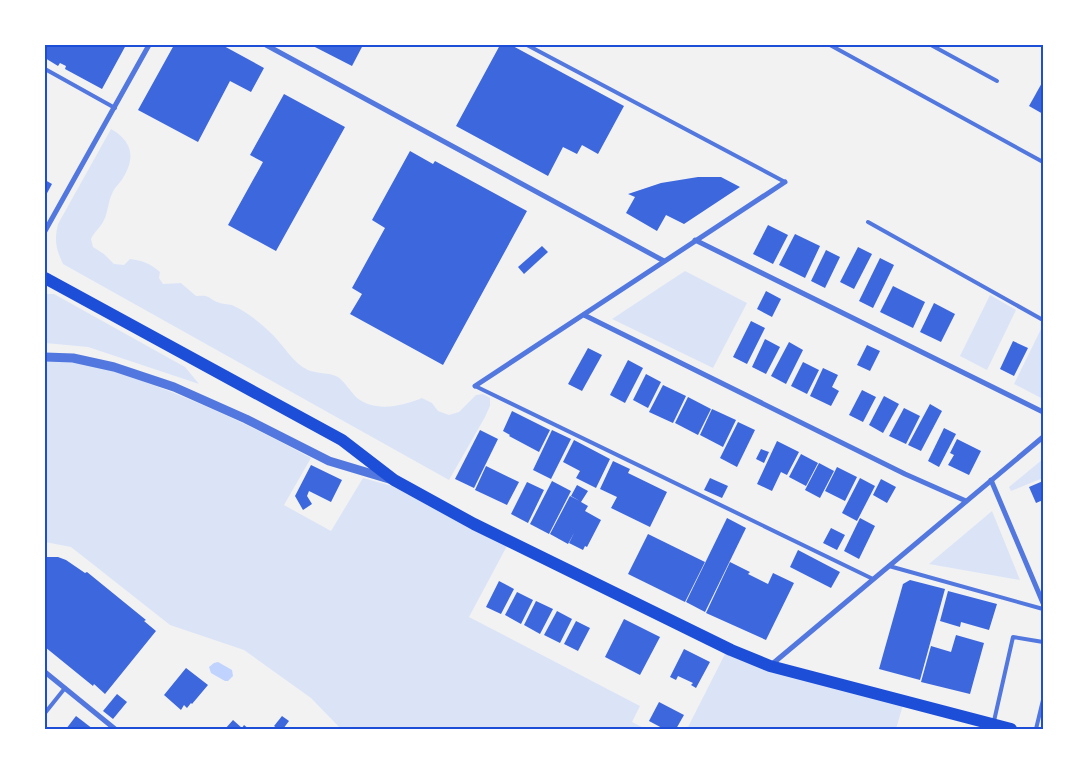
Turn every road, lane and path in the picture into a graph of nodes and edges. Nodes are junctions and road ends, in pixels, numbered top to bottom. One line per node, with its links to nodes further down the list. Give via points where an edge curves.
1 (149, 45): 8 (street)
2 (266, 45): 14 (street)
3 (527, 45): 10 (lane)
4 (830, 45): 9 (lane)
5 (931, 45): 7 (lane)
6 (45, 69): 8 (lane)
7 (997, 82)
8 (115, 108): 12 (street)
9 (1043, 162)
10 (785, 182): 13 (street)
11 (868, 222): 17 (lane)
12 (45, 231)
13 (696, 240): 14 (street); 20 (street)
14 (664, 261): 16 (street)
15 (45, 278): 22 (main road, via 342,440)
16 (584, 315): 19 (street); 24 (street)
17 (1043, 320)
18 (45, 358): 22 (street, via 73,358 114,367 174,387 329,461)
19 (475, 386): 26 (lane)
20 (1043, 412)
21 (1043, 437): 23 (street)
22 (394, 480): 30 (main road, via 474,524)
23 (992, 480): 24 (street); 27 (street)
24 (966, 501): 25 (street)
25 (889, 566): 26 (street); 28 (lane)
26 (873, 579): 30 (street)
27 (1043, 603)
28 (1043, 609)
29 (1043, 642): 35 (lane, via 1013,637)
30 (770, 666): 35 (main road)
31 (45, 672): 32 (street)
32 (65, 688): 34 (lane); 36 (street)
33 (1043, 700): 38 (lane)
34 (45, 713)
35 (993, 724): 37 (main road)
36 (115, 729)
37 (1011, 729)
38 (1036, 729)

